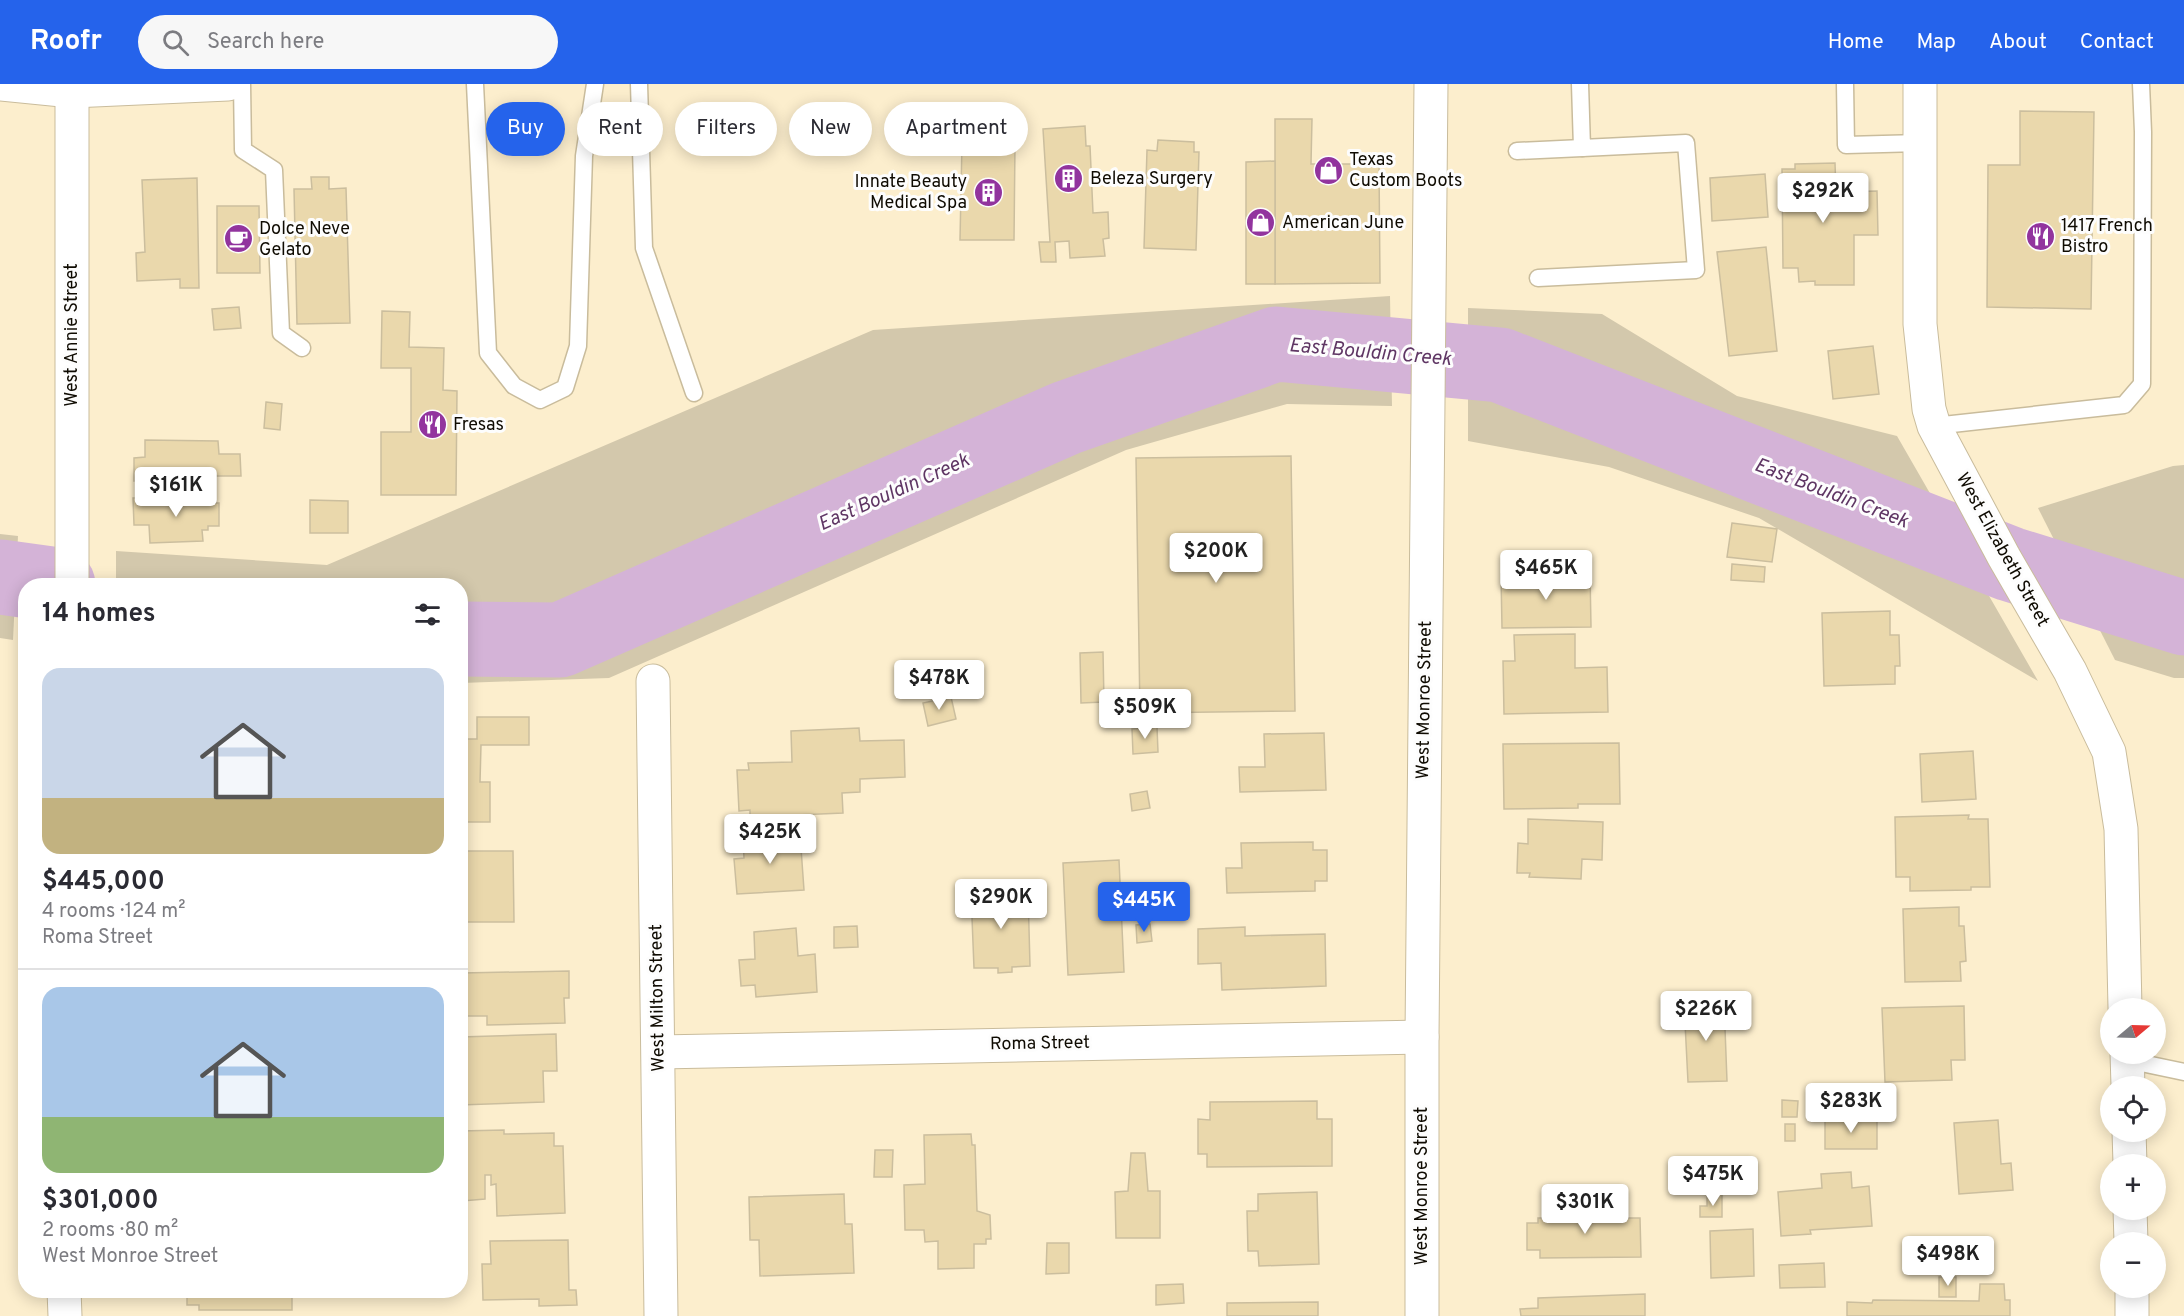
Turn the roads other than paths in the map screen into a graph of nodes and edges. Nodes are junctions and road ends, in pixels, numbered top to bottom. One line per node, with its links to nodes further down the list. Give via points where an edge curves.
1 (0, 84): 12 (street)
2 (228, 84): 12 (street)
3 (242, 84): 17 (lane, via 243,150 274,170 281,333)
4 (475, 84): 5 (lane, via 488,353 514,386 540,400 565,388 578,346 584,156)
5 (595, 84)
6 (639, 84): 18 (lane, via 644,248)
7 (1431, 84): 23 (street, West Monroe Street)
8 (1580, 84): 14 (lane)
9 (1845, 84): 13 (lane, via 1846,145)
10 (1920, 84): 13 (street, West Elizabeth Street)
11 (2140, 84): 19 (lane, via 2144,154 2142,384 2124,405)
12 (72, 88): 20 (street, West Annie Street)
13 (1920, 143): 19 (street, West Elizabeth Street, via 1920,324)
14 (1582, 148): 15 (lane); 16 (lane, via 1686,143 1695,270)
15 (1517, 151)
16 (1538, 278)
17 (302, 348)
18 (694, 393)
19 (1934, 426): 22 (street, West Elizabeth Street, via 2070,671 2109,752 2121,830)
20 (73, 570)
21 (652, 681): 24 (street, West Milton Street)
22 (2125, 998)
23 (1422, 1037): 24 (street, Roma Street); 31 (street, West Monroe Street)
24 (659, 1052): 30 (street, West Milton Street)
25 (2128, 1066): 26 (lane)
26 (2184, 1072)
27 (64, 1298): 29 (street)
28 (2132, 1298): 32 (street)
29 (65, 1316)
30 (661, 1316)
31 (1422, 1316)
32 (2132, 1316)

